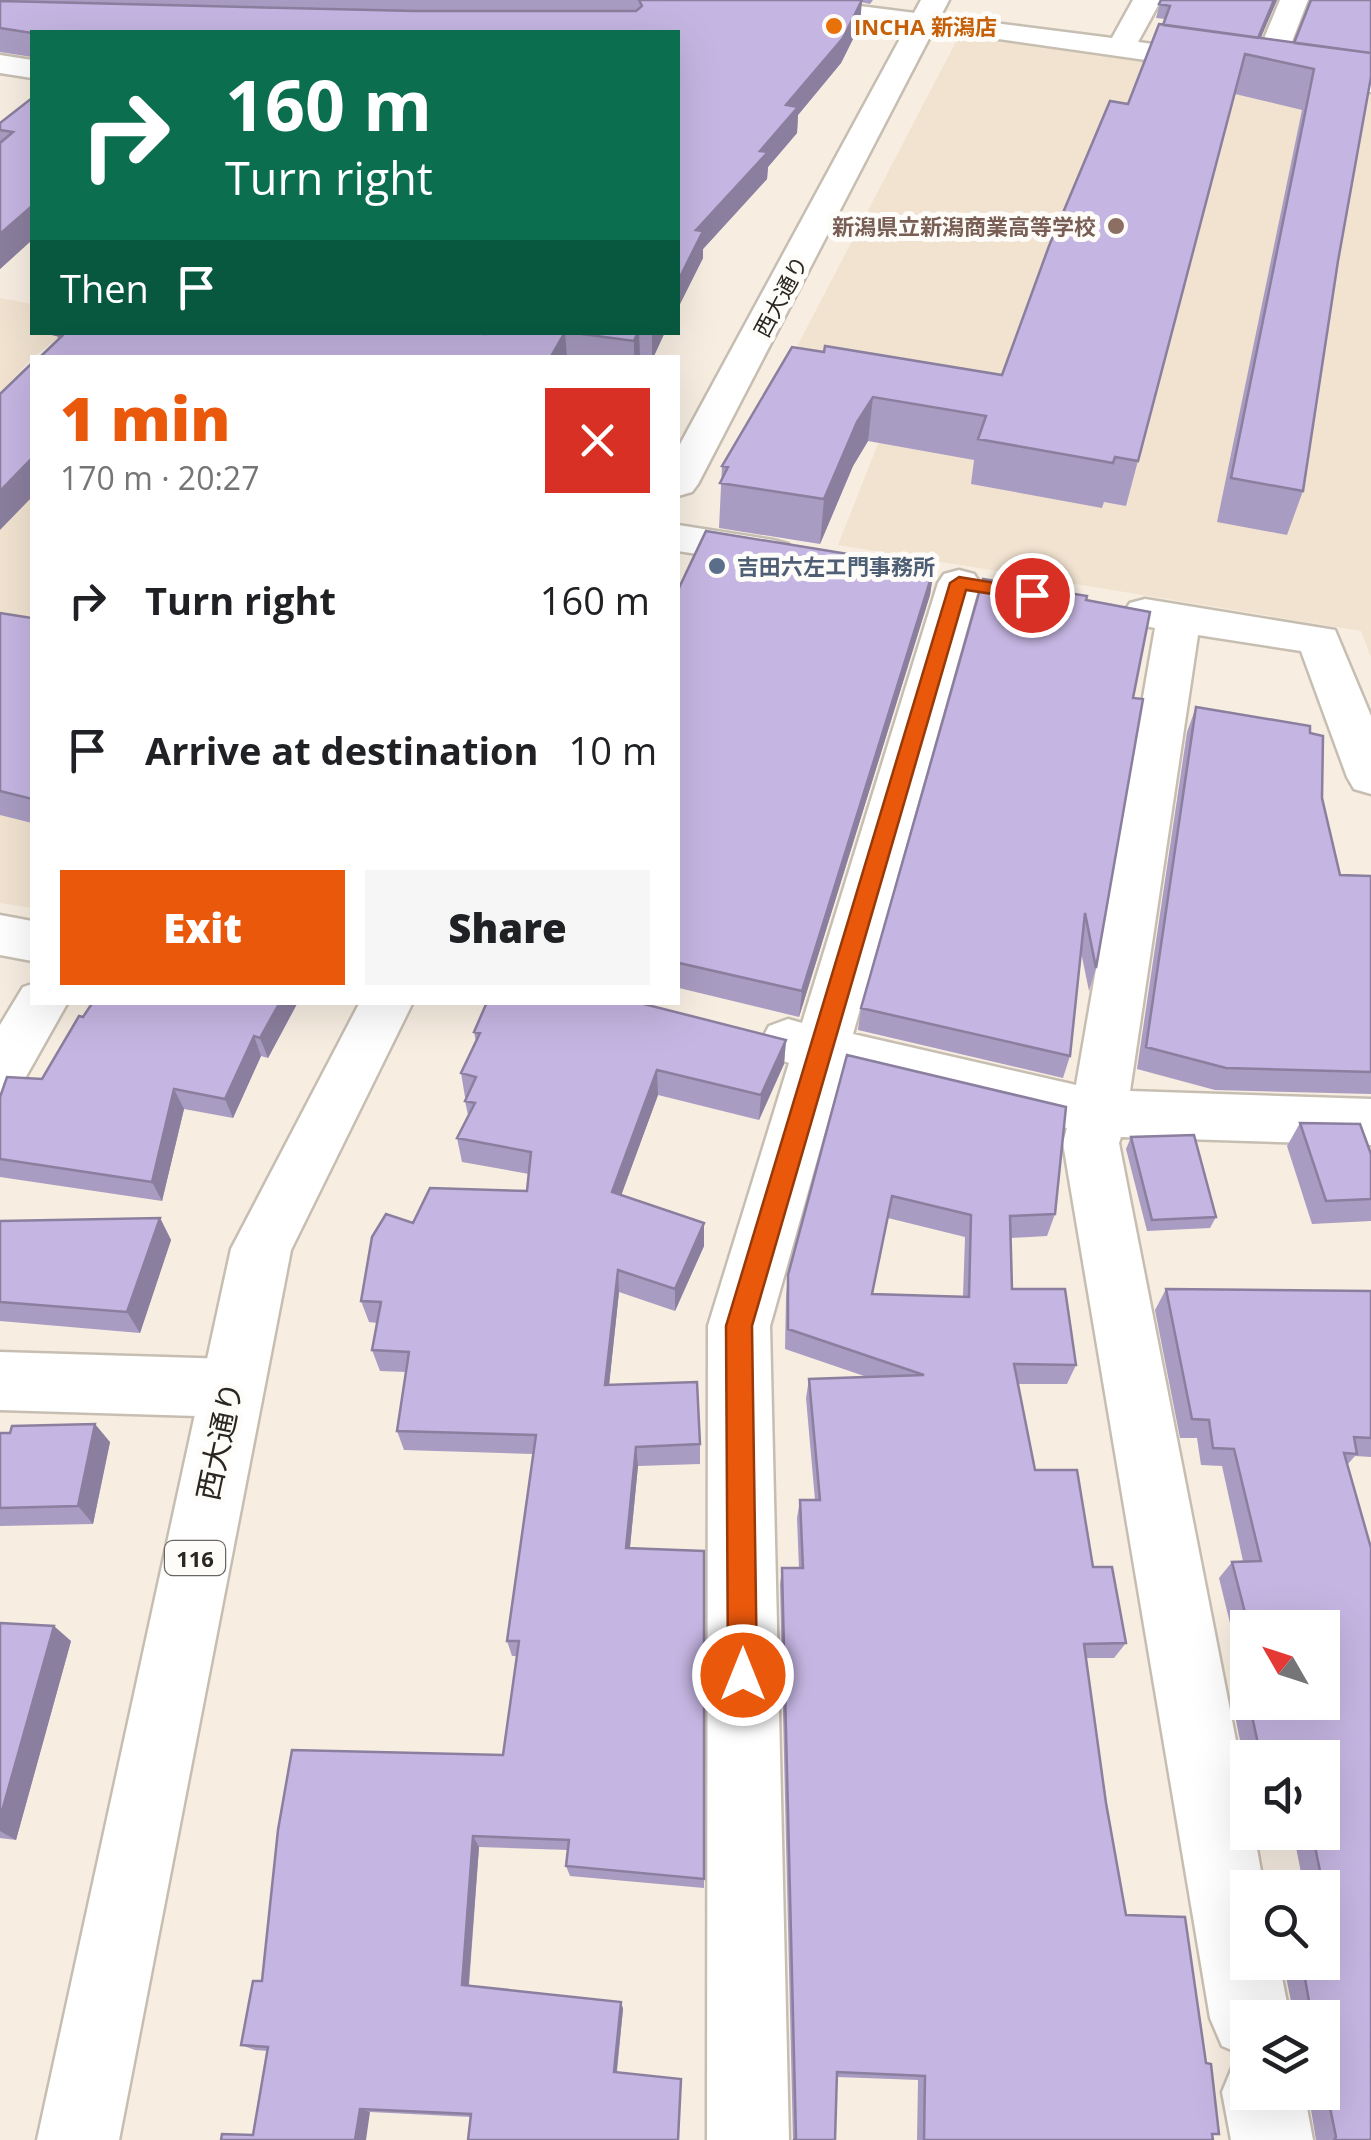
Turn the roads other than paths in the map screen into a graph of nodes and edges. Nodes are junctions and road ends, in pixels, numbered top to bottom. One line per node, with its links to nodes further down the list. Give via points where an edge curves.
1 (734, 0): 4 (main road)
2 (1146, 0): 5 (main road)
3 (1294, 0): 7 (main road)
4 (928, 10): 5 (main road); 10 (main road, 西大通り)
5 (1121, 47): 7 (main road)
6 (0, 64): 8 (main road)
7 (1267, 68): 9 (main road)
8 (30, 69)
9 (1371, 84)
10 (680, 480)
11 (680, 538): 12 (main road)
12 (809, 559)
13 (959, 583): 22 (main road)
14 (1106, 606): 15 (main road)
15 (1179, 618): 16 (main road, via 1319,640); 24 (main road)
16 (1371, 777)
17 (0, 934): 18 (main road)
18 (30, 941)
19 (40, 1005): 23 (main road)
20 (385, 1005): 27 (main road, 西大通り / 116, via 261,1249)
21 (746, 1031): 22 (main road)
22 (823, 1050): 24 (main road); 31 (main road, via 739,1326)
23 (0, 1073)
24 (1100, 1113): 25 (main road); 28 (main road, via 1091,1143)
25 (1371, 1122)
26 (0, 1381): 27 (main road)
27 (230, 1388): 30 (main road, 西大通り / 116)
28 (1247, 2000)
29 (1266, 2110): 32 (main road)
30 (78, 2140)
31 (748, 2140)
32 (1272, 2140)

